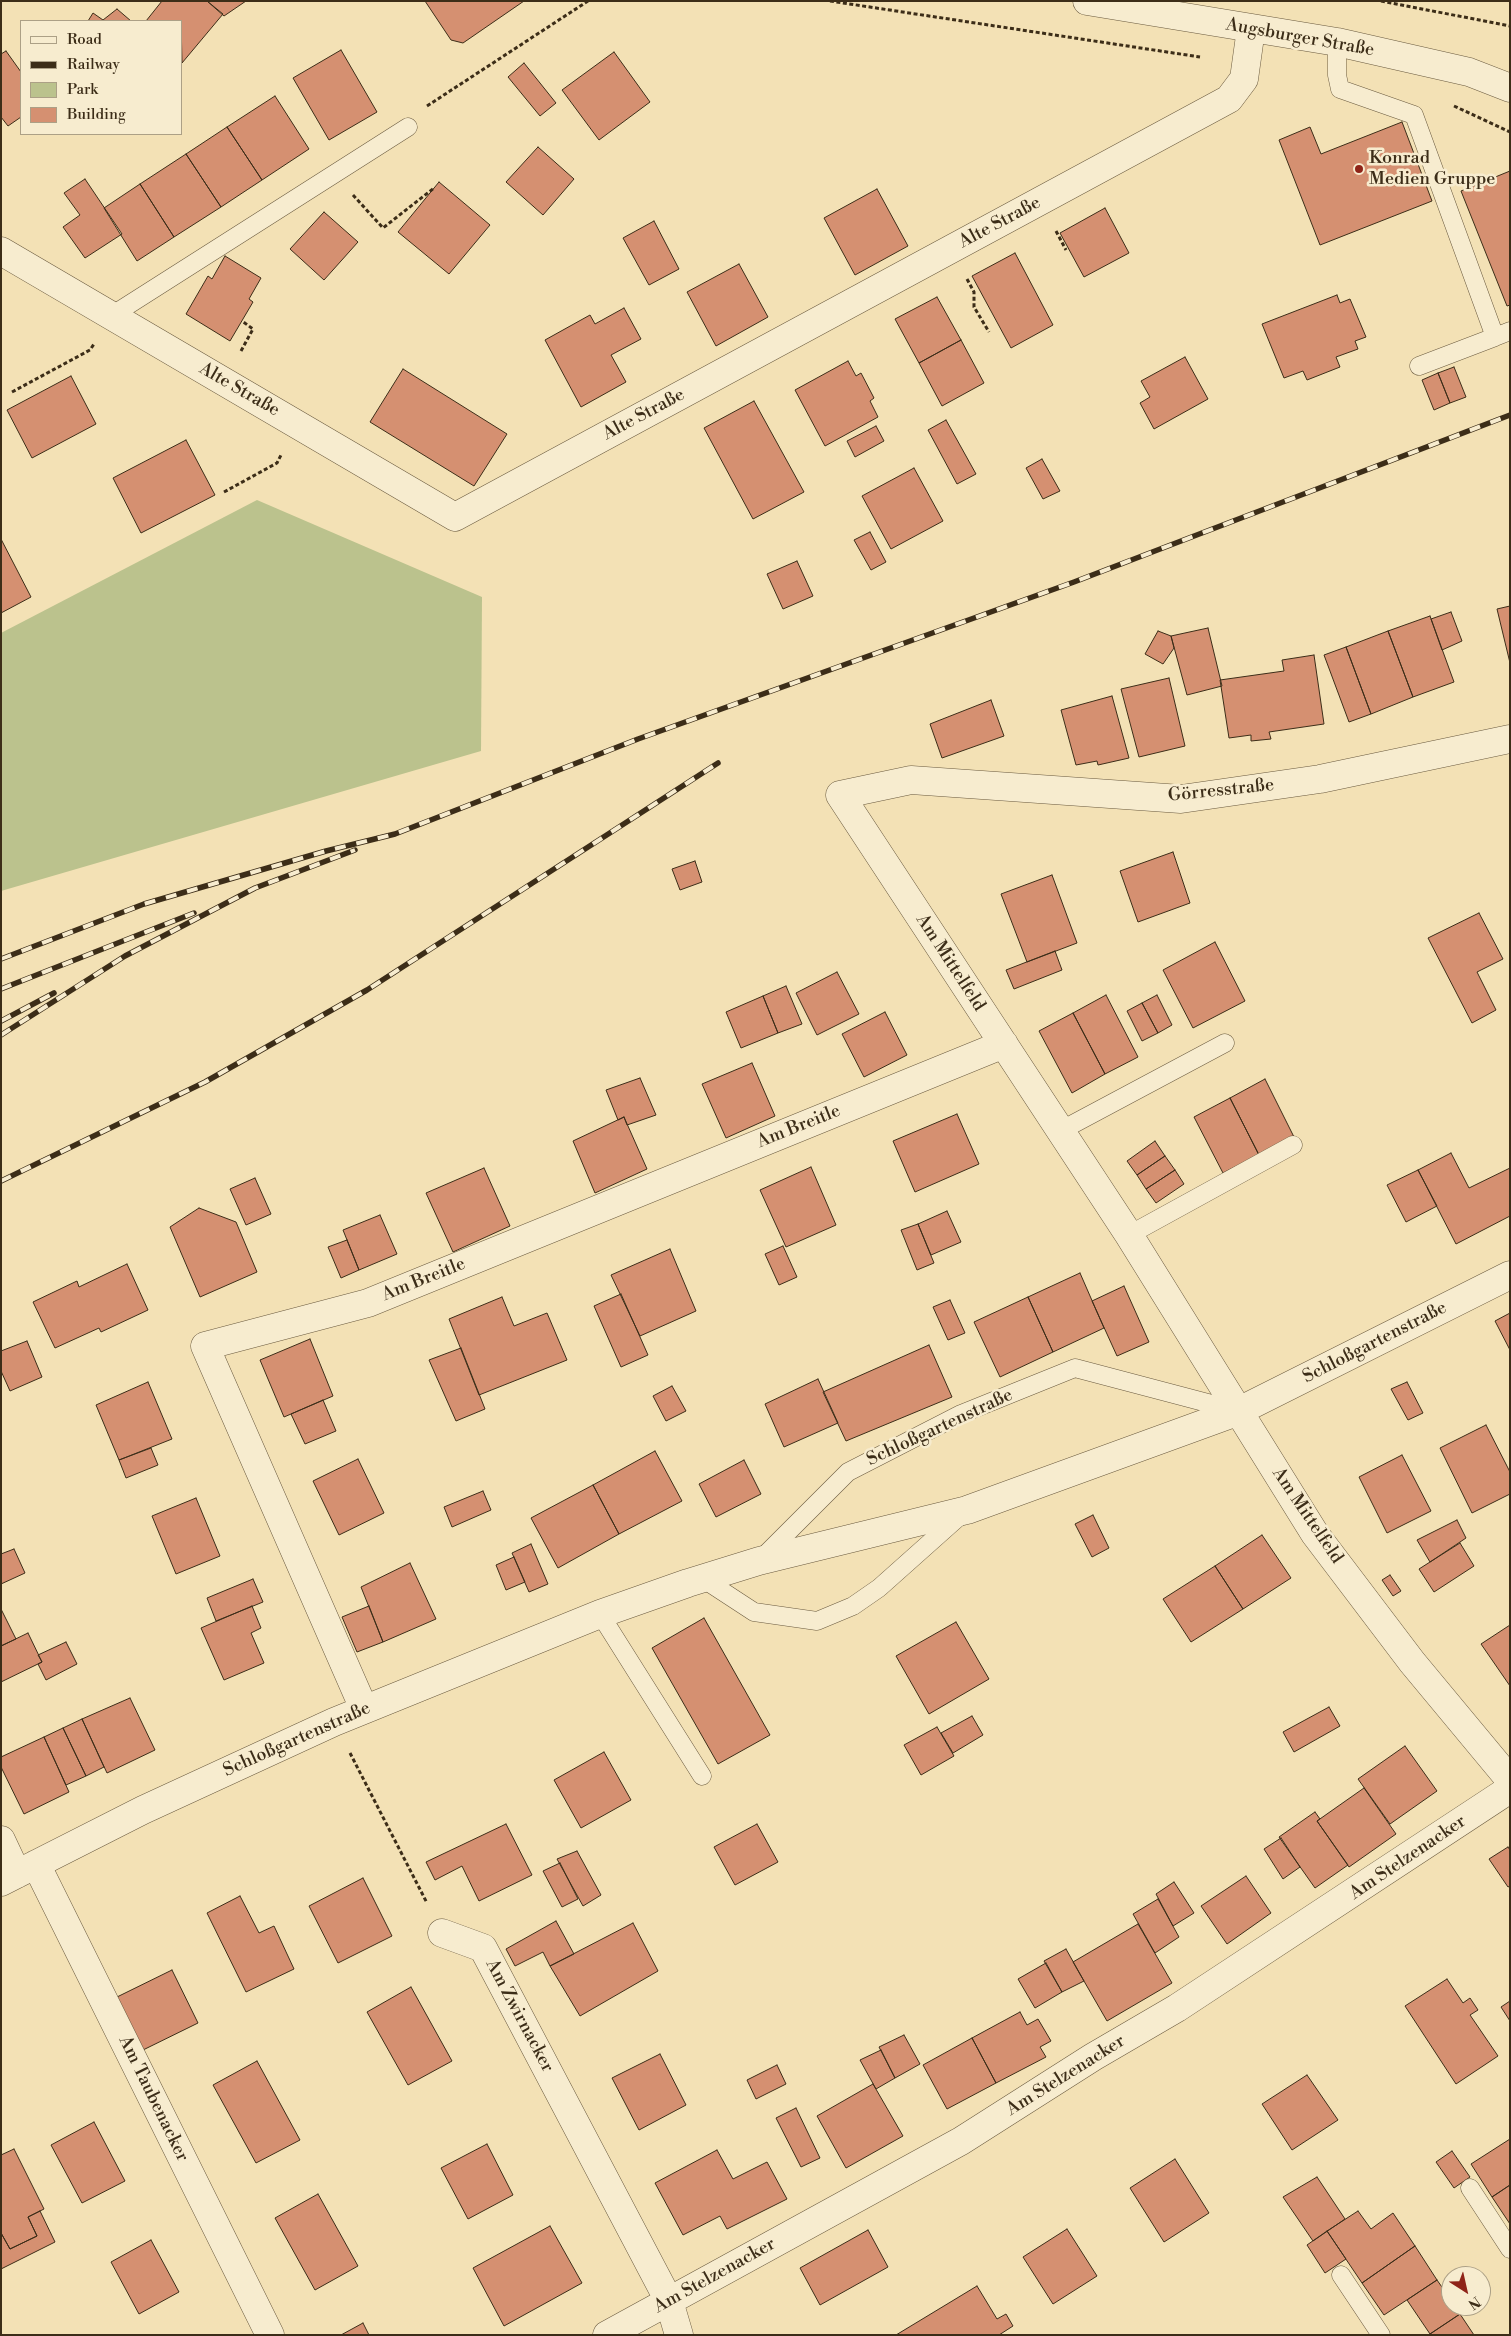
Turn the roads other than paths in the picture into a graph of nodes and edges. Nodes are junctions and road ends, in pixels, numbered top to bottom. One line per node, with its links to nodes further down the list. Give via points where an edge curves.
1 (1087, 1): 2 (street, Augsburger Straße)
2 (1251, 29): 3 (street, Augsburger Straße); 7 (street, Alte Straße, via 1244,79 1229,99 455,517)
3 (1337, 42): 4 (street, Augsburger Straße, via 1469,72); 8 (lane, via 1340,89 1414,114)
4 (1510, 88)
5 (408, 127): 7 (lane)
6 (1, 251): 7 (street, Alte Straße)
7 (111, 316)
8 (1502, 334): 9 (lane)
9 (1419, 366)
10 (1510, 739): 11 (street, Görresstraße, via 1320,779 1181,799 911,780)
11 (840, 795): 13 (street, Am Mittelfeld)
12 (1225, 1043): 14 (lane)
13 (1004, 1044): 14 (street, Am Mittelfeld); 23 (street, Am Breitle, via 368,1303 205,1346)
14 (1060, 1131): 16 (street, Am Mittelfeld)
15 (1293, 1145): 16 (lane)
16 (1129, 1235): 18 (street, Am Mittelfeld)
17 (1510, 1274): 18 (street, Schloßgartenstraße)
18 (1239, 1411): 19 (street, Schloßgartenstraße); 20 (lane, Schloßgartenstraße, via 1075,1368 960,1414 848,1472); 25 (street, Am Mittelfeld, via 1315,1534 1412,1662)
19 (967, 1510): 20 (street); 21 (lane, Schloßgartenstraße, via 879,1588 853,1606 817,1621 754,1612)
20 (759, 1561): 21 (street, Schloßgartenstraße)
21 (702, 1578): 22 (street, Schloßgartenstraße)
22 (600, 1614): 23 (street, Schloßgartenstraße); 24 (lane)
23 (364, 1709): 28 (street, Schloßgartenstraße, via 143,1810)
24 (702, 1776)
25 (1510, 1780)
26 (1510, 1790): 33 (street, Am Stelzenacker, via 1177,2008 961,2141)
27 (1, 1840): 28 (street, Am Taubenacker)
28 (18, 1873): 34 (street, Am Taubenacker)
29 (442, 1933): 33 (street, Am Zwirnacker, via 483,1948)
30 (1470, 2188): 31 (lane)
31 (1510, 2248)
32 (1341, 2275): 37 (lane)
33 (669, 2301): 35 (street, Am Stelzenacker); 36 (street, Am Zwirnacker)
34 (270, 2335)
35 (607, 2335)
36 (679, 2335)
37 (1380, 2335)

